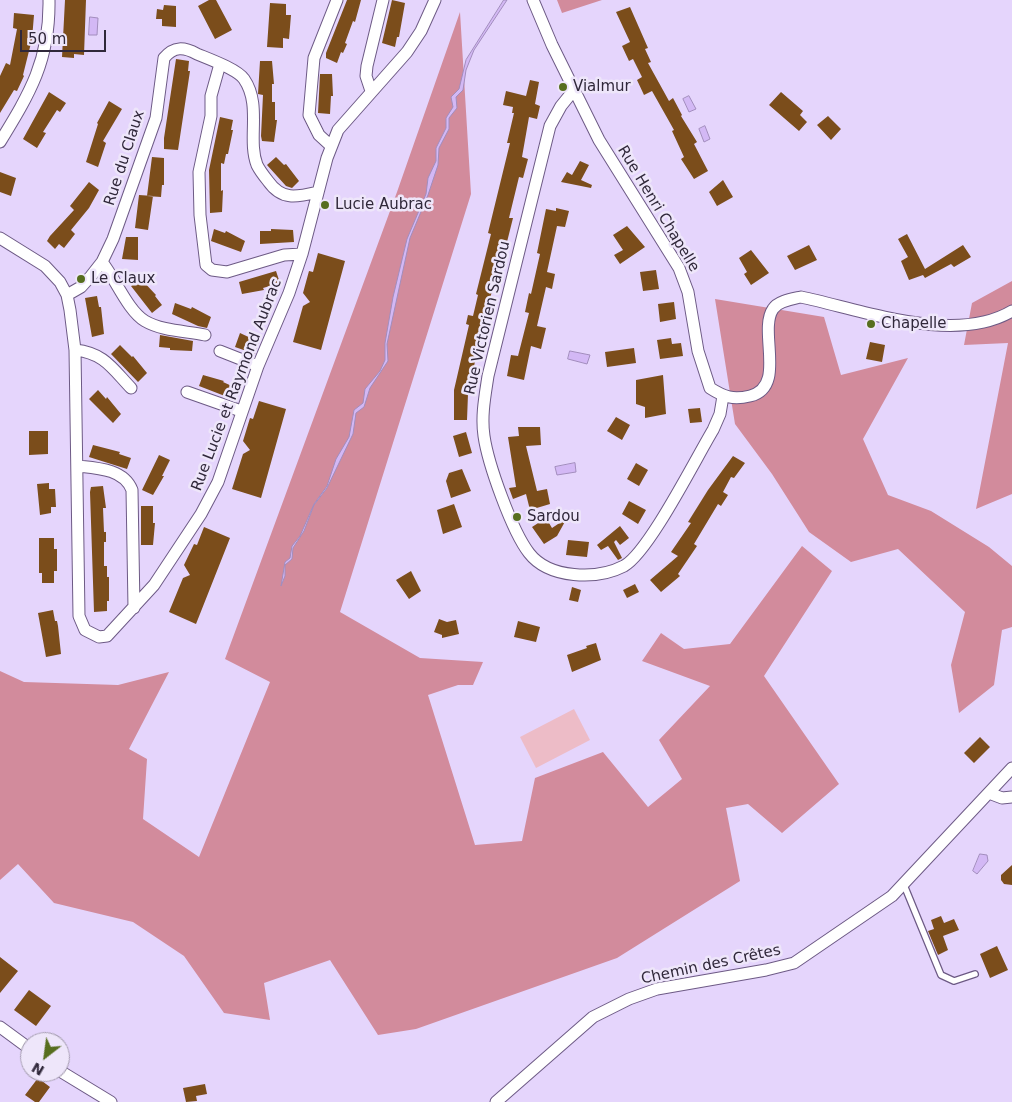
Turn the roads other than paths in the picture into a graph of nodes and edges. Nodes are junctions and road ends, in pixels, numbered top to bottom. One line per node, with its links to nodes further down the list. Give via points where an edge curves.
1 (49, 0): 9 (street, via 45,49 38,73)
2 (338, 0): 10 (street, via 314,58 309,115 320,135)
3 (383, 0): 8 (street, via 367,66 366,76)
4 (435, 0): 8 (street, Rue Lucie et Raymond Aubrac, via 421,32 407,52)
5 (534, 0): 7 (street, Rue Henri Chapelle)
6 (220, 64): 11 (street, Rue du Claux, via 243,77 250,90 256,164 272,187 288,197); 13 (street, via 211,96 211,116 199,172 206,265 212,270 227,272); 14 (street, Rue du Claux, via 180,48 170,51 164,58 156,118)
7 (574, 90): 23 (street, Rue Henri Chapelle, via 599,140 679,268 688,292 704,373 710,388); 23 (street, Rue Victorien Sardou, via 550,126 484,399 484,437 488,452 511,521 530,554 560,572 577,575 609,571 634,558 653,533 713,430)
8 (371, 91): 10 (street, Rue Lucie et Raymond Aubrac, via 338,130)
9 (0, 142)
10 (331, 146): 11 (street, Rue Lucie et Raymond Aubrac)
11 (318, 192): 13 (street, Rue Lucie et Raymond Aubrac)
12 (0, 238): 15 (street, Rue Lucie et Raymond Aubrac, via 45,266)
13 (302, 254): 20 (street, Rue Lucie et Raymond Aubrac, via 290,293)
14 (102, 262): 15 (street, Rue du Claux, via 81,287); 17 (street, via 135,312 144,320 164,328)
15 (67, 295): 18 (street, Rue Lucie et Raymond Aubrac)
16 (1012, 311): 23 (street, via 985,323 945,327 801,297 784,301 773,309 768,324 770,363 766,382 755,395 737,399)
17 (205, 335)
18 (76, 350): 21 (street, via 100,356); 25 (street, Rue Lucie et Raymond Aubrac)
19 (220, 351): 20 (street)
20 (258, 366): 24 (street, Rue Lucie et Raymond Aubrac)
21 (131, 388)
22 (188, 392): 24 (street)
23 (723, 396)
24 (241, 411): 26 (street, Rue Lucie et Raymond Aubrac, via 218,482 201,514 160,578)
25 (78, 466): 26 (street, via 94,467 124,477 132,490); 26 (street, Rue Lucie et Raymond Aubrac, via 80,623 91,634 107,636)
26 (134, 608)
27 (1012, 768): 28 (street, Chemin des Crêtes)
28 (989, 793): 29 (street, via 1002,798); 30 (street, Chemin des Crêtes)
29 (1012, 797)
30 (904, 885): 31 (lane, via 941,975 954,981); 36 (street, Chemin des Crêtes, via 794,963 657,989 593,1017)
31 (975, 974)
32 (0, 1027): 33 (street)
33 (20, 1042)
34 (70, 1077): 35 (street)
35 (111, 1102)
36 (496, 1102)

